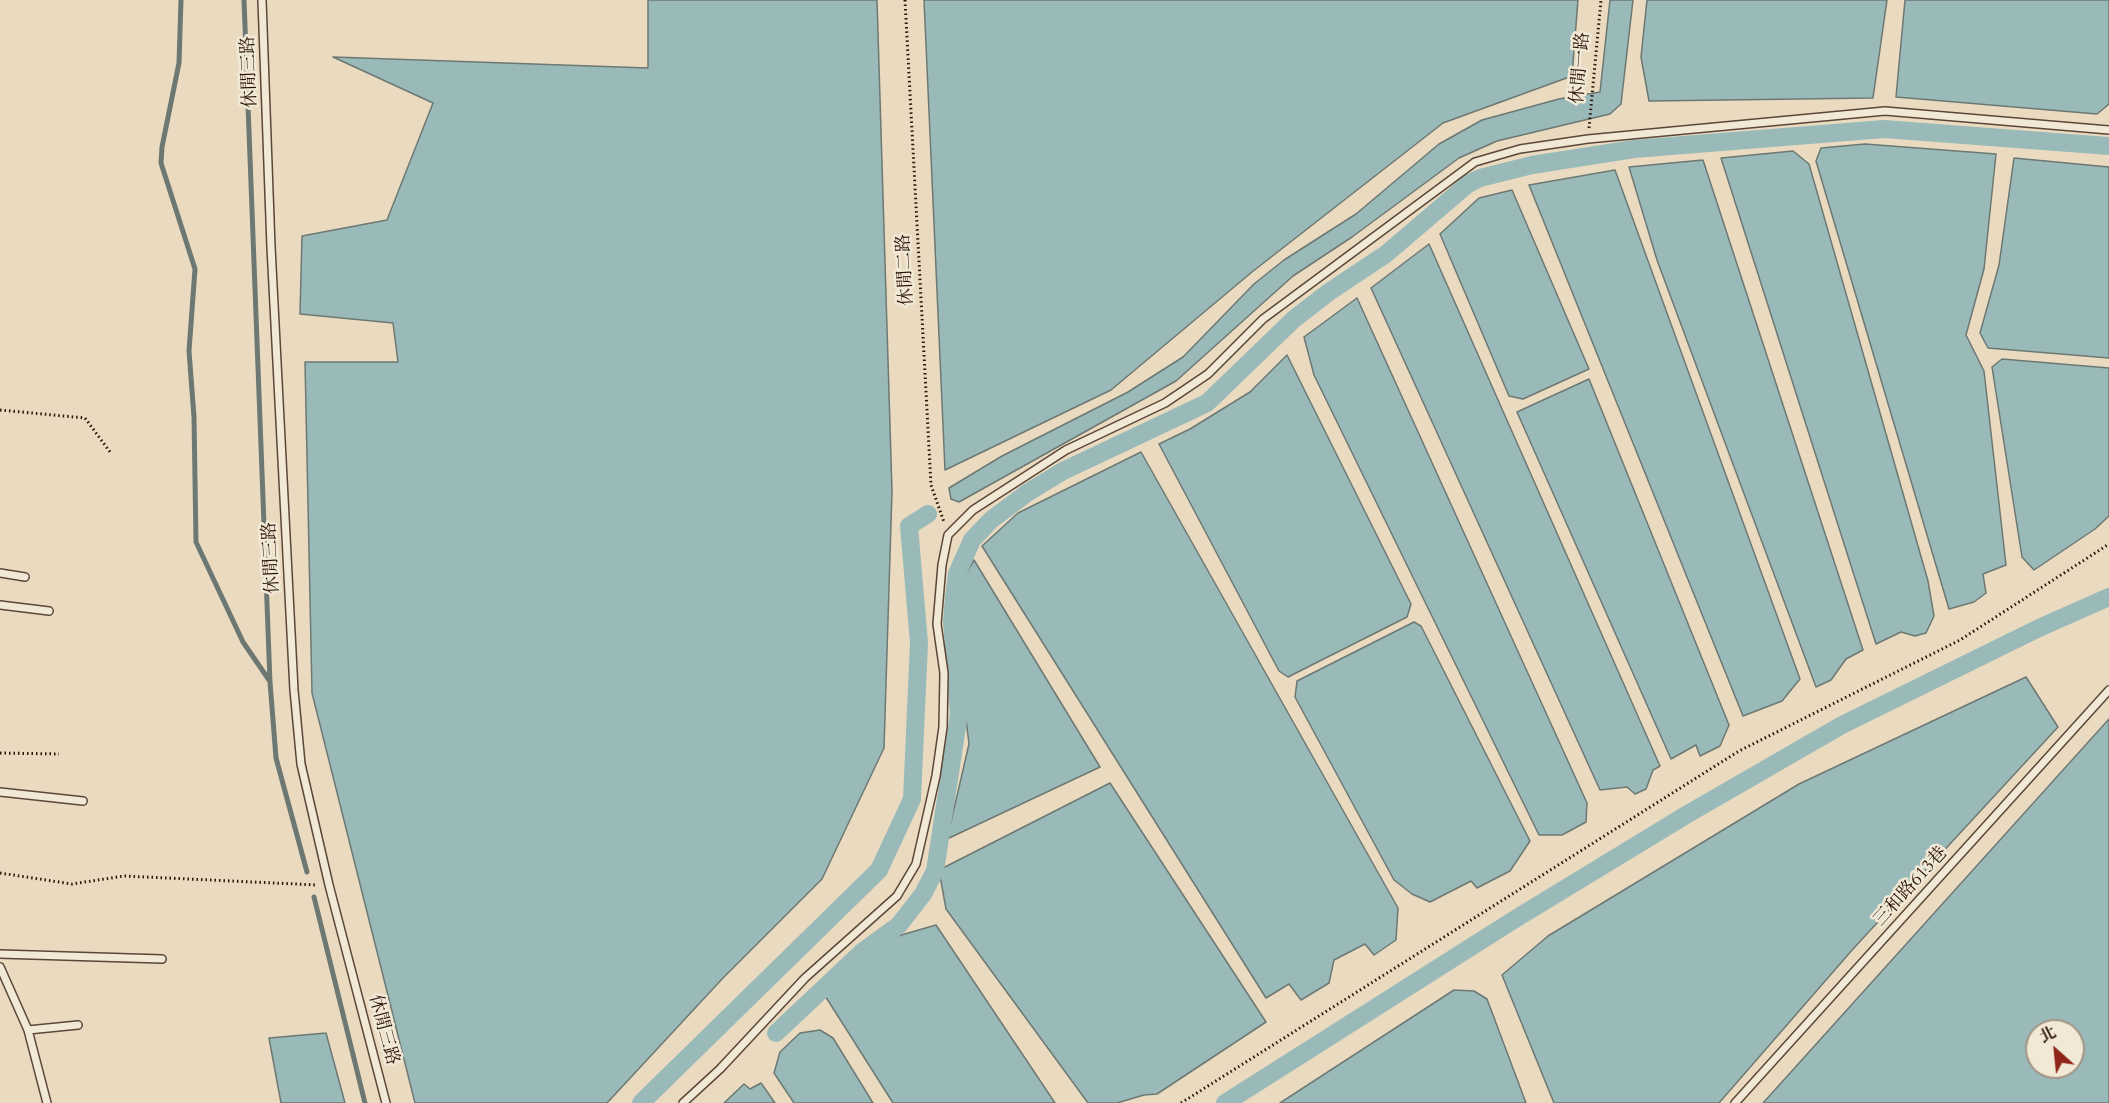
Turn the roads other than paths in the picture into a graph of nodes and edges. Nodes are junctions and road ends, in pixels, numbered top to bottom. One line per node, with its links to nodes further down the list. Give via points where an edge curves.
1 (262, 0): 16 (lane, 休閒三路, via 271,248 301,764)
2 (2109, 130): 17 (lane, via 1886,111 1588,139 1520,149 1475,162 1263,319 1208,374 1165,402 1066,450 973,510 948,535 937,624 944,673 943,727 916,864 897,896 806,978)
3 (0, 573): 4 (lane)
4 (25, 577)
5 (0, 605): 6 (lane)
6 (50, 611)
7 (2109, 690): 18 (lane, 三和路613巷)
8 (0, 792): 9 (lane)
9 (83, 801)
10 (0, 954): 11 (lane)
11 (162, 959)
12 (0, 967): 14 (lane)
13 (78, 1025): 14 (lane)
14 (28, 1030): 15 (lane)
15 (47, 1103)
16 (386, 1103)
17 (683, 1103)
18 (1735, 1103)

